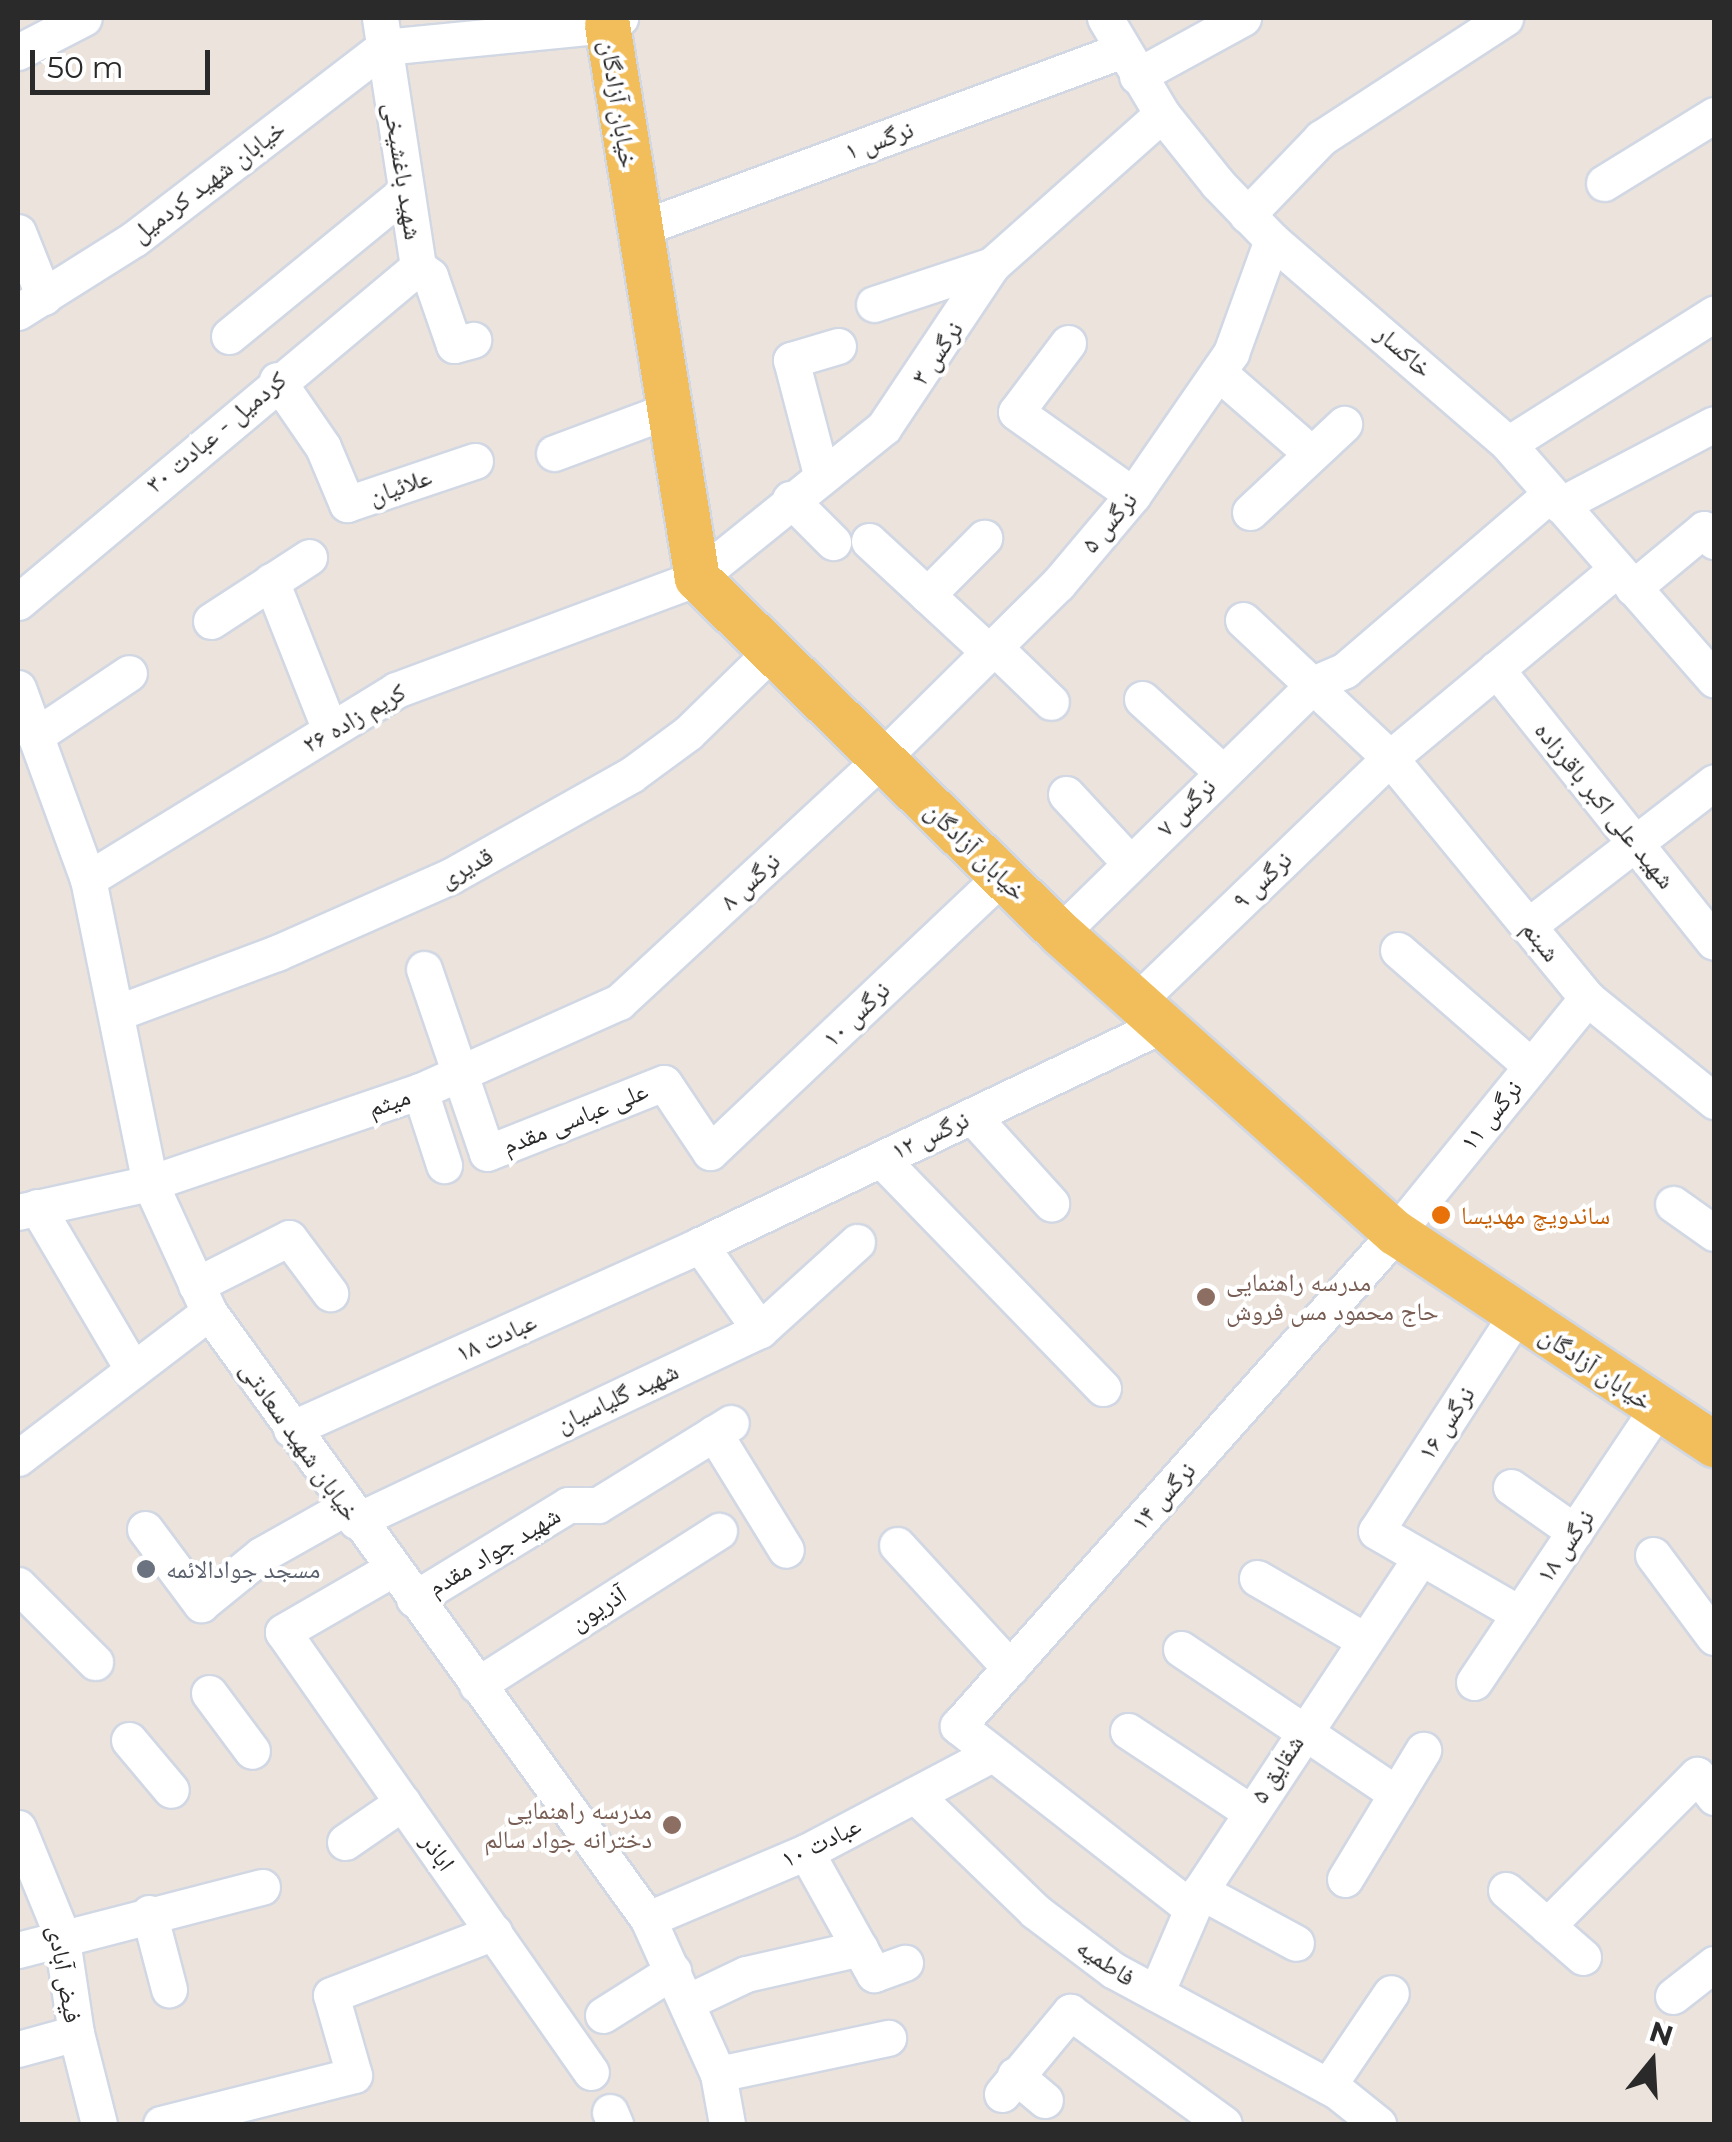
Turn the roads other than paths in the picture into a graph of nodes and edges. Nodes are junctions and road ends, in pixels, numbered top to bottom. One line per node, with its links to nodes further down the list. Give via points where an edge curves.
1 (84, 18): 7 (street)
2 (1104, 18): 8 (street, خاکسار)
3 (1242, 18): 8 (street, نرگس ۱)
4 (1505, 18): 13 (street, via 1321,138)
5 (614, 21): 6 (street); 14 (main road, خیابان آزادگان)
6 (382, 32): 12 (street, شهید باغشیخی); 19 (street, خیابان شهید کردمیل, via 134,239)
7 (18, 52)
8 (1128, 64): 9 (street, خاکسار); 14 (street, نرگس ۱)
9 (1162, 114): 13 (street, خاکسار); 16 (street, نرگس ۳)
10 (1714, 114): 11 (street)
11 (1604, 183)
12 (406, 190): 17 (street, شهید باغشیخی); 21 (street)
13 (1260, 228): 25 (street, نرگس ۵); 30 (street, خاکسار)
14 (639, 229): 27 (main road, خیابان آزادگان)
15 (18, 232): 19 (street)
16 (992, 264): 18 (street); 34 (street, نرگس ۳, via 884,427)
17 (418, 267): 22 (street, شهید باغشیخی, via 430,276); 26 (street, کردمیل - عبادت ۳۰)
18 (874, 304)
19 (26, 307)
20 (1714, 314): 30 (street)
21 (229, 336)
22 (463, 343)
23 (1068, 343): 35 (street, via 1016,412)
24 (838, 346): 34 (street, via 792,360)
25 (1219, 373): 32 (street); 35 (street, نرگس ۵)
26 (277, 380): 33 (street, علائیان, via 324,446 347,504); 48 (street, کردمیل - عبادت ۳۰)
27 (669, 410): 31 (street); 44 (main road, خیابان آزادگان)
28 (1344, 424): 32 (street)
29 (1714, 424): 37 (street, نرگس ۷)
30 (1508, 444): 37 (street, خاکسار)
31 (554, 452)
32 (1312, 454): 38 (street)
33 (475, 461)
34 (821, 474): 36 (street, نرگس ۳)
35 (1133, 495): 51 (street, نرگس ۵)
36 (790, 499): 42 (street); 44 (street, نرگس ۳)
37 (1555, 499): 45 (street, خاکسار); 56 (street, نرگس ۷, via 1345,670)
38 (1250, 512)
39 (984, 538): 47 (street)
40 (869, 541): 47 (street)
41 (1714, 541): 45 (street, نرگس ۹, via 1704,529)
42 (833, 542)
43 (309, 556): 46 (street)
44 (697, 578): 52 (main road, خیابان آزادگان); 60 (street, کریم زاده ۲۶, via 396,690)
45 (1624, 579): 53 (street, نرگس ۹); 55 (street, خاکسار)
46 (271, 581): 49 (street); 60 (street)
47 (927, 594): 51 (street)
48 (18, 602)
49 (211, 620)
50 (1243, 620): 56 (street, شبنم)
51 (991, 650): 59 (street); 63 (street, نرگس ۵)
52 (772, 652): 63 (main road, خیابان آزادگان); 78 (street, قدیری, via 688,734 631,774 451,876 277,953)
53 (1496, 668): 62 (street, نرگس ۹); 67 (street, شهید علی اکبر باقرزاده)
54 (128, 673): 61 (street)
55 (1714, 679)
56 (1315, 683): 62 (street, شبنم); 64 (street, نرگس ۷)
57 (18, 688): 61 (street, خیابان شهید سعادتی)
58 (1142, 700): 64 (street)
59 (1051, 702)
60 (330, 730): 70 (street, کریم زاده ۲۶)
61 (35, 736): 70 (street, خیابان شهید سعادتی)
62 (1390, 758): 71 (street, شبنم); 79 (street, نرگس ۹)
63 (881, 759): 69 (main road, خیابان آزادگان); 77 (street, نرگس ۸)
64 (1222, 771): 68 (street, نرگس ۷)
65 (1714, 782): 67 (street)
66 (1066, 794): 68 (street)
67 (1635, 842): 71 (street); 73 (street, شهید علی اکبر باقرزاده)
68 (1130, 863): 72 (street, نرگس ۷)
69 (1002, 876): 72 (main road, خیابان آزادگان); 85 (street, نرگس ۱۰)
70 (88, 879): 78 (street, خیابان شهید سعادتی)
71 (1528, 926): 76 (street, شبنم)
72 (1060, 933): 79 (main road, خیابان آزادگان)
73 (1714, 942)
74 (1398, 950): 80 (street)
75 (424, 969): 81 (street)
76 (1586, 998): 80 (street, نرگس ۱۱); 83 (street, شبنم)
77 (619, 1002): 81 (street, میثم)
78 (119, 1012): 88 (street, خیابان شهید سعادتی)
79 (1147, 1014): 84 (street, نرگس ۱۲); 92 (main road, خیابان آزادگان)
80 (1530, 1066): 92 (street, نرگس ۱۱)
81 (463, 1072): 82 (street, میثم); 85 (street, علی عباسی مقدم, via 487,1153 664,1083)
82 (420, 1091): 87 (street); 88 (street, میثم)
83 (1714, 1101)
84 (972, 1116): 86 (street, نرگس ۱۲); 89 (street)
85 (710, 1152)
86 (881, 1159): 95 (street, نرگس ۱۲); 101 (street)
87 (444, 1164)
88 (150, 1183): 91 (street, میثم); 97 (street, خیابان شهید سعادتی)
89 (1050, 1203)
90 (1673, 1204): 93 (street)
91 (27, 1210): 100 (street)
92 (1396, 1233): 98 (main road, خیابان آزادگان); 124 (street, نرگس ۱۴)
93 (1714, 1234)
94 (857, 1242): 99 (street, شهید گلیاسیان)
95 (700, 1245): 99 (street); 103 (street, عبادت ۱۸)
96 (330, 1293): 97 (street, via 289,1238)
97 (202, 1298): 100 (street); 103 (street, خیابان شهید سعادتی)
98 (1516, 1315): 102 (main road, خیابان آزادگان); 114 (street, نرگس ۱۶, via 1376,1531)
99 (760, 1330): 107 (street, شهید گلیاسیان)
100 (132, 1370): 105 (street)
101 (1103, 1388)
102 (1657, 1410): 104 (main road, خیابان آزادگان); 110 (street, نرگس ۱۸)
103 (291, 1429): 107 (street, خیابان شهید سعادتی)
104 (1714, 1444)
105 (18, 1456)
106 (1510, 1487): 110 (street)
107 (352, 1513): 108 (street, شهید گلیاسیان, via 261,1556 201,1604); 115 (street, خیابان شهید سعادتی)
108 (145, 1529)
109 (719, 1531): 126 (street, آذریون)
110 (1574, 1532): 119 (street, نرگس ۱۸)
111 (896, 1546): 124 (street)
112 (786, 1550): 118 (street, شهید جواد مقدم, via 722,1428 598,1505 568,1506)
113 (1653, 1555): 120 (street)
114 (1421, 1557): 119 (street); 121 (street, شقایق ۵)
115 (392, 1569): 118 (street, خیابان شهید سعادتی); 138 (street, اباذر, via 282,1632)
116 (1257, 1578): 121 (street)
117 (18, 1584): 123 (street)
118 (414, 1599): 126 (street, خیابان شهید سعادتی)
119 (1520, 1614): 125 (street, نرگس ۱۸)
120 (1714, 1637)
121 (1364, 1640): 128 (street, شقایق ۵)
122 (1181, 1649): 128 (street)
123 (95, 1662)
124 (1010, 1668): 133 (street, نرگس ۱۴, via 958,1726)
125 (1474, 1682)
126 (477, 1685): 148 (street, خیابان شهید سعادتی)
127 (209, 1693): 132 (street)
128 (1302, 1730): 135 (street); 139 (street, شقایق ۵)
129 (1128, 1731): 139 (street)
130 (129, 1740): 134 (street)
131 (1423, 1750): 135 (street)
132 (252, 1751)
133 (990, 1755): 136 (street, عبادت ۱۰); 146 (street)
134 (171, 1790)
135 (1397, 1794): 143 (street)
136 (915, 1795): 142 (street, عبادت ۱۰); 161 (street, فاطمیه, via 1035,1911)
137 (1714, 1797): 149 (street, via 1697,1774)
138 (404, 1802): 141 (street); 150 (street, اباذر)
139 (1249, 1811): 146 (street, شقایق ۵)
140 (18, 1830): 151 (street, فیض آبادی)
141 (345, 1842)
142 (806, 1852): 148 (street, عبادت ۱۰); 153 (street)
143 (1345, 1879)
144 (262, 1887): 147 (street)
145 (1506, 1890): 149 (street)
146 (1195, 1899): 152 (street); 161 (street, شقایق ۵)
147 (149, 1913): 151 (street); 159 (street)
148 (648, 1919): 158 (street, خیابان شهید سعادتی)
149 (1546, 1926): 155 (street)
150 (494, 1932): 167 (street, اباذر); 171 (street, via 331,1995 354,2075)
151 (61, 1934): 154 (street); 164 (street, فیض آبادی)
152 (1296, 1943)
153 (860, 1948): 156 (street, via 874,1974); 158 (street)
154 (18, 1950)
155 (1583, 1957)
156 (905, 1963)
157 (1714, 1964): 162 (street)
158 (680, 1986): 163 (street); 168 (street, خیابان شهید سعادتی)
159 (169, 1988)
160 (1391, 1993): 169 (street)
161 (1156, 1994): 169 (street, فاطمیه)
162 (1674, 1996)
163 (603, 2015)
164 (76, 2033): 166 (street); 172 (street, فیض آبادی)
165 (888, 2038): 168 (street)
166 (18, 2049)
167 (591, 2072)
168 (718, 2074): 174 (street, خیابان شهید سعادتی)
169 (1328, 2086): 176 (street, فاطمیه)
170 (1045, 2100): 175 (street, via 1008,2085 1070,2012)
171 (232, 2116): 173 (street)
172 (100, 2124)
173 (161, 2124)
174 (727, 2124)
175 (1224, 2124)
176 (1378, 2124)

